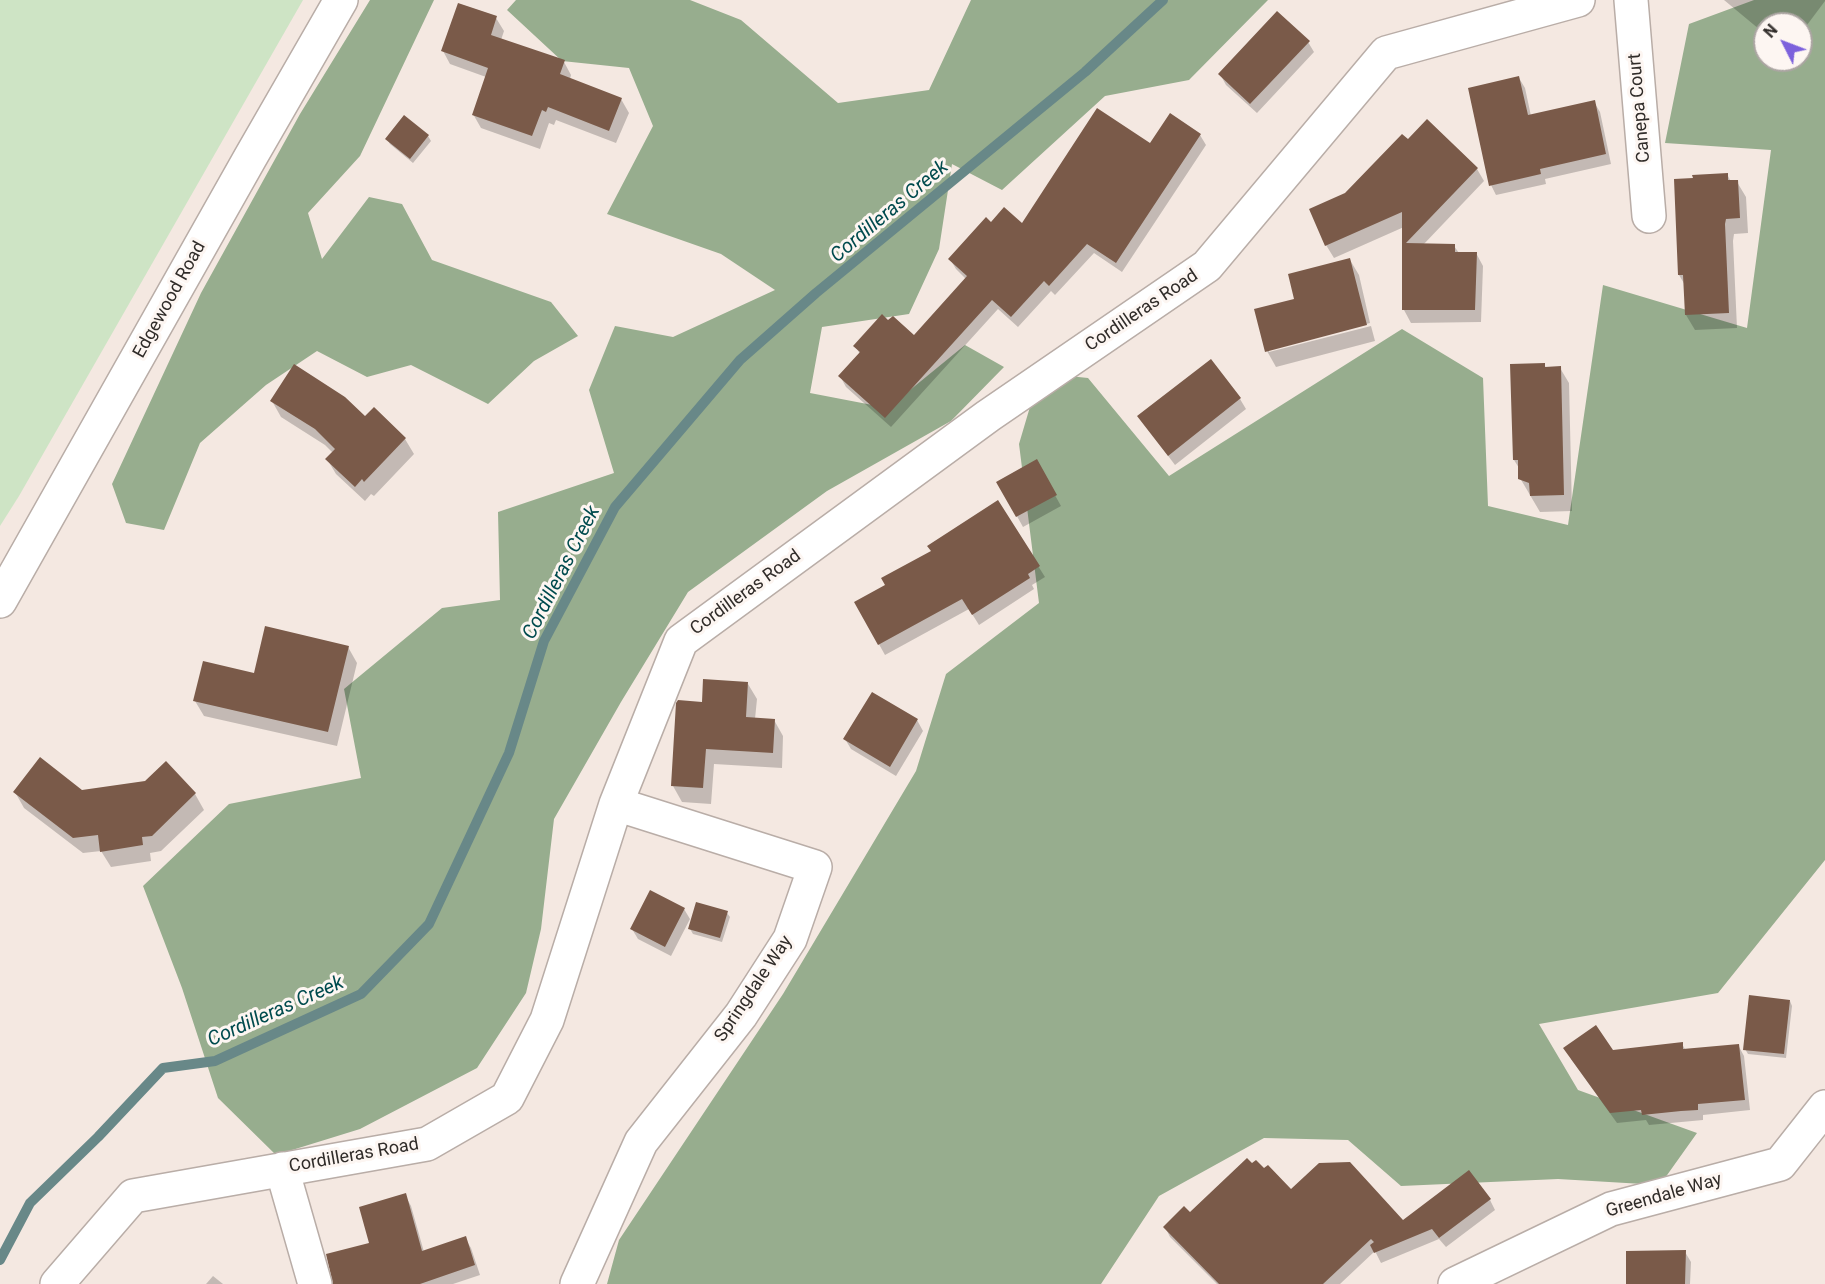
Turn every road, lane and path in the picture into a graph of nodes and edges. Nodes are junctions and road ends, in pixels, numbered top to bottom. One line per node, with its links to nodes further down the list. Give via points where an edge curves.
1 (341, 0): 5 (street, Edgewood Road)
2 (1578, 0): 6 (street, Cordilleras Road, via 1386,53 1207,266 988,416 681,641)
3 (1631, 0): 4 (street, Canepa Court)
4 (1649, 216)
5 (0, 601)
6 (616, 804): 8 (street, Cordilleras Road, via 547,1020 507,1098 426,1144); 11 (street, Springdale Way, via 815,867 790,939 741,1015 641,1142)
7 (1825, 1107): 12 (street, Greendale Way, via 1780,1164 1611,1209)
8 (282, 1169): 9 (street, Cordilleras Road, via 133,1196); 10 (street)
9 (57, 1284)
10 (315, 1284)
11 (577, 1284)
12 (1455, 1284)

